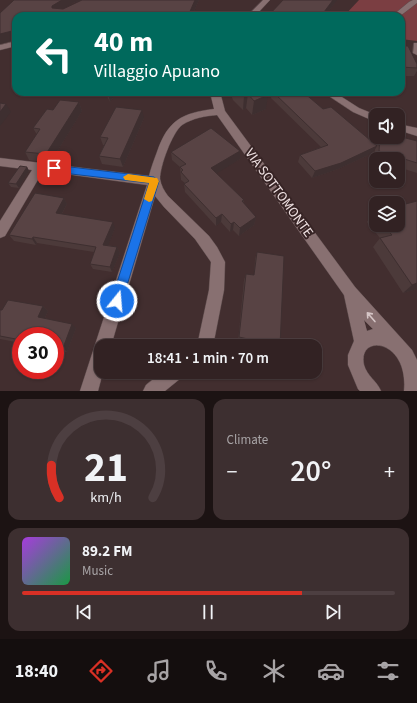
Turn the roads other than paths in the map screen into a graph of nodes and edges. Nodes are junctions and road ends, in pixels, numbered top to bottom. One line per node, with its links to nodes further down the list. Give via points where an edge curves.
1 (267, 0): 3 (street)
2 (417, 1): 4 (street)
3 (256, 12)
4 (401, 12)
5 (12, 44): 7 (street)
6 (417, 45): 8 (street)
7 (0, 48)
8 (417, 53)
9 (215, 96): 11 (street, VIA SOTTOMONTE)
10 (334, 96): 12 (street)
11 (220, 111): 17 (street, via 191,115 170,131); 19 (street, VIA SOTTOMONTE)
12 (369, 116)
13 (405, 129): 14 (street)
14 (417, 132)
15 (0, 162): 16 (street)
16 (40, 167): 17 (street); 18 (street)
17 (154, 181): 20 (street); 21 (street, via 162,199 188,222 206,243 219,264 213,315)
18 (0, 232)
19 (350, 292): 22 (street, VIA SOTTOMONTE); 23 (street, VIA SOTTOMONTE, one-way to 19)
20 (105, 339)
21 (207, 339)
22 (362, 342): 23 (street, via 376,337); 30 (street, via 357,351 356,363 360,376)
23 (393, 342): 24 (street, VIA SOTTOMONTE)
24 (412, 354): 27 (street)
25 (94, 375): 28 (street)
26 (167, 379): 29 (street)
27 (415, 384)
28 (89, 391)
29 (152, 391)
30 (372, 391)

